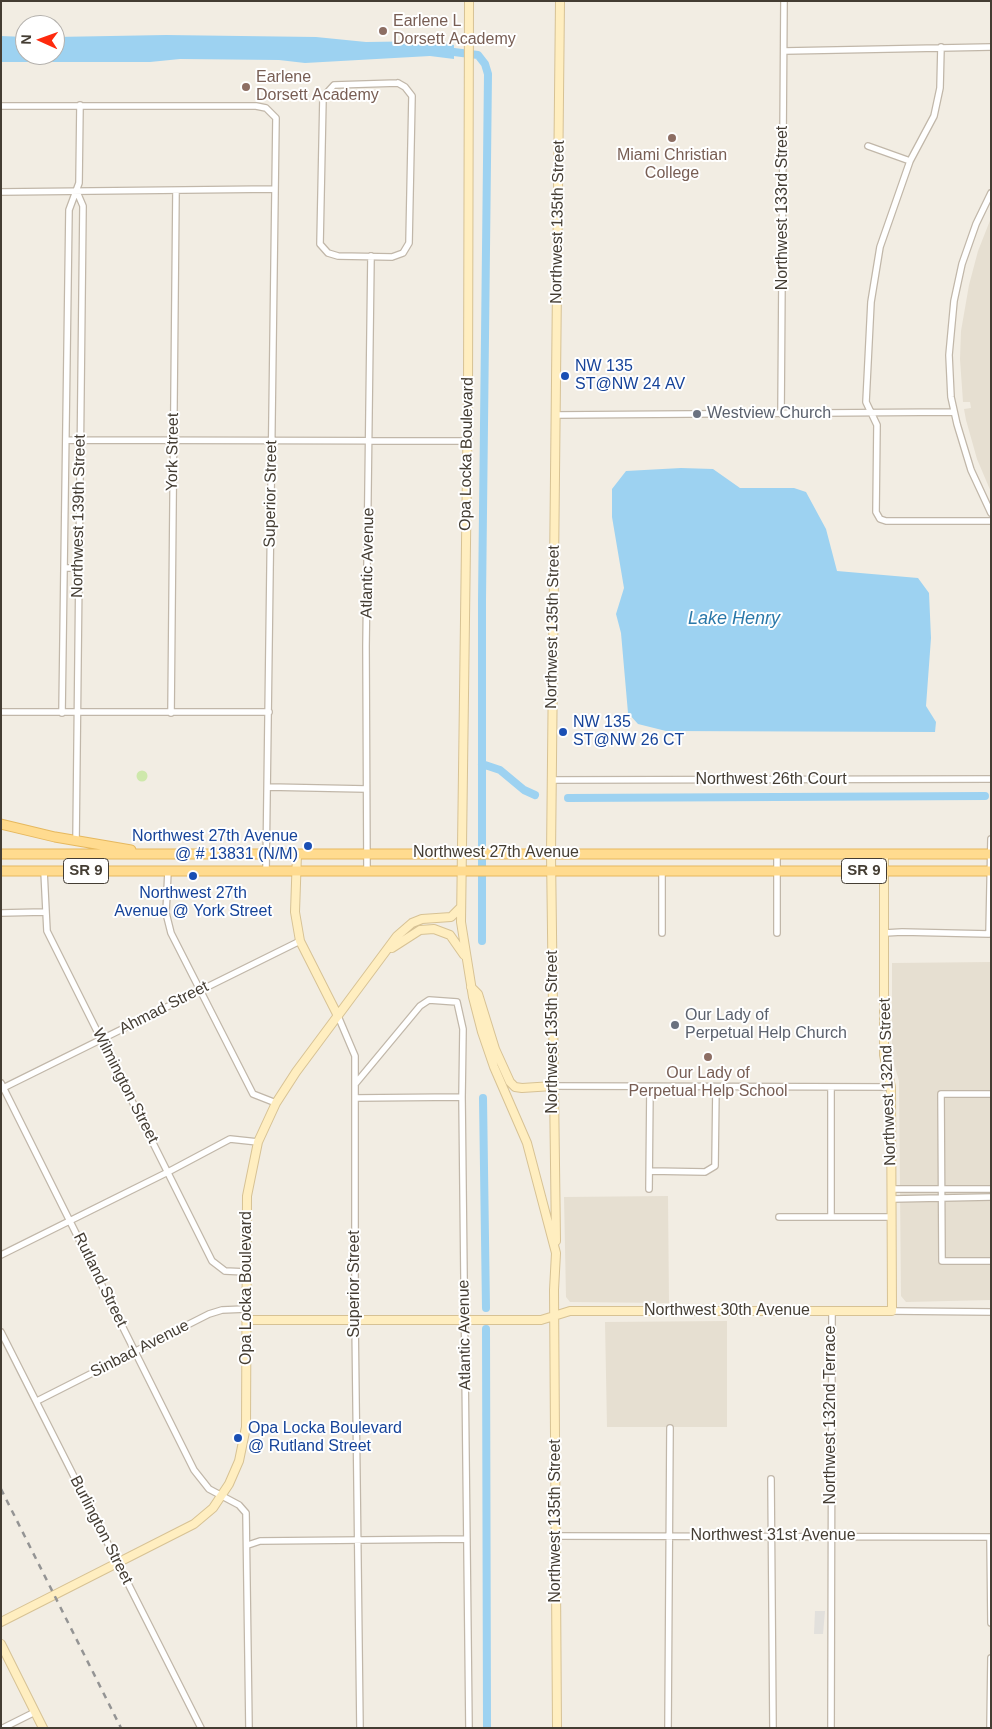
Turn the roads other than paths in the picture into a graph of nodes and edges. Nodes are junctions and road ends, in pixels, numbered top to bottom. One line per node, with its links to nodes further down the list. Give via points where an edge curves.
1 (470, 1): 26 (main road, Opa Locka Boulevard)
2 (560, 1): 20 (main road, Northwest 135th Street)
3 (784, 1): 6 (street, Northwest 133rd Street)
4 (941, 47): 5 (street); 6 (street); 10 (street, via 940,88 934,116)
5 (991, 47)
6 (784, 51): 18 (street, Northwest 133rd Street)
7 (1, 106): 8 (street)
8 (80, 106): 11 (street, Superior Street, via 266,108 276,118); 14 (street, Northwest 139th Street)
9 (868, 146): 10 (street)
10 (910, 161): 19 (street, via 880,247 871,302 866,402)
11 (275, 190): 12 (street); 23 (street, Superior Street)
12 (176, 191): 14 (street); 24 (street, York Street)
13 (1, 192): 14 (street)
14 (77, 192): 21 (street, Northwest 139th Street, via 69,210); 22 (street, Northwest 139th Street, via 83,206)
15 (991, 193): 17 (street, via 967,247 954,301 949,355)
16 (371, 256): 16 (street, via 403,253 409,243 412,96 398,84 334,85 323,97 320,244 328,253 338,256); 25 (street, Atlantic Avenue)
17 (954, 412): 19 (street); 27 (street, via 969,465)
18 (781, 414): 19 (street); 20 (street)
19 (871, 414): 28 (street, via 877,425 876,512 879,518 886,521)
20 (556, 415): 37 (main road, Northwest 135th Street)
21 (66, 440): 22 (street); 29 (street, Northwest 139th Street)
22 (80, 440): 24 (street); 30 (street, Northwest 139th Street)
23 (272, 440): 24 (street); 25 (street); 32 (street, Superior Street)
24 (173, 441): 35 (street, York Street)
25 (370, 441): 26 (street); 39 (street, Atlantic Avenue)
26 (467, 441): 44 (main road, Opa Locka Boulevard)
27 (991, 513)
28 (991, 521)
29 (64, 568): 30 (street); 33 (street, Northwest 139th Street)
30 (78, 568): 34 (street, Northwest 139th Street)
31 (1, 712): 33 (street)
32 (269, 712): 35 (street); 38 (street, Superior Street)
33 (62, 713): 34 (street)
34 (77, 713): 35 (street); 42 (street, Northwest 139th Street)
35 (171, 713)
36 (991, 779): 37 (street, Northwest 26th Court)
37 (552, 780): 48 (main road, Northwest 135th Street)
38 (268, 787): 39 (street); 45 (street, Superior Street)
39 (366, 788): 47 (street, Atlantic Avenue)
40 (1, 824): 42 (main road, SR 9)
41 (991, 839): 51 (street)
42 (76, 841): 43 (main road, SR 9)
43 (140, 853): 45 (main road, Northwest 27th Avenue / SR 9); 52 (main road, Northwest 27th Avenue)
44 (467, 853): 47 (main road, Northwest 27th Avenue / SR 9); 48 (main road, Northwest 27th Avenue / SR 9); 60 (main road, Opa Locka Boulevard)
45 (266, 854): 46 (main road, Northwest 27th Avenue / SR 9); 54 (street, Superior Street)
46 (297, 854): 47 (main road, Northwest 27th Avenue / SR 9); 55 (main road, Superior Street)
47 (366, 854): 56 (street, Atlantic Avenue)
48 (551, 854): 49 (main road, Northwest 27th Avenue / SR 9); 57 (main road, Northwest 135th Street)
49 (777, 854): 50 (main road, Northwest 27th Avenue / SR 9); 62 (street)
50 (884, 854): 51 (main road, Northwest 27th Avenue / SR 9); 63 (main road, Northwest 132nd Street)
51 (991, 854): 64 (street)
52 (3, 855)
53 (44, 870): 58 (main road, Northwest 27th Avenue / SR 9); 59 (main road, Northwest 27th Avenue / SR 9); 66 (street, Wilmington Street)
54 (266, 870): 55 (main road, Northwest 27th Avenue / SR 9); 59 (main road, Northwest 27th Avenue / SR 9)
55 (296, 870): 56 (main road, Northwest 27th Avenue / SR 9); 71 (main road, Superior Street, via 295,912)
56 (367, 870): 60 (main road, Northwest 27th Avenue / SR 9)
57 (552, 870): 60 (main road, Northwest 27th Avenue / SR 9); 61 (main road, Northwest 27th Avenue / SR 9); 79 (main road, Northwest 135th Street)
58 (1, 871)
59 (168, 871): 75 (street, via 168,925)
60 (466, 871): 65 (main road, Opa Locka Boulevard)
61 (662, 871): 62 (main road, Northwest 27th Avenue / SR 9); 68 (street)
62 (777, 871): 63 (main road, Northwest 27th Avenue / SR 9); 69 (street)
63 (884, 871): 64 (main road, Northwest 27th Avenue / SR 9); 70 (main road, Northwest 132nd Street)
64 (990, 871): 70 (street, via 989,934)
65 (461, 907): 72 (main road, Opa Locka Boulevard, via 451,917 422,920 404,928); 73 (main road, Opa Locka Boulevard)
66 (44, 912): 67 (street); 77 (street, Wilmington Street, via 47,931)
67 (1, 913)
68 (662, 933)
69 (778, 933)
70 (885, 933): 83 (main road, Northwest 132nd Street, via 884,1055)
71 (300, 941): 75 (street, Ahmad Street); 76 (main road, Superior Street)
72 (388, 950): 73 (main road, via 420,930 434,929 450,936); 76 (main road, Opa Locka Boulevard)
73 (466, 958): 74 (main road, Opa Locka Boulevard)
74 (471, 987): 79 (main road, via 478,994 495,1049 510,1082 522,1088); 105 (main road, Opa Locka Boulevard, via 494,1067 526,1144)
75 (200, 990): 77 (street, Ahmad Street); 88 (street, via 253,1094)
76 (338, 1016): 78 (street, Superior Street, via 356,1056); 88 (main road, Opa Locka Boulevard)
77 (102, 1040): 80 (street, Ahmad Street); 91 (street, Wilmington Street)
78 (356, 1082): 86 (street, Atlantic Avenue, via 420,1006 429,1000 457,1002 463,1029); 87 (street, Superior Street)
79 (553, 1086): 81 (street); 105 (main road, Northwest 135th Street)
80 (2, 1087): 104 (street, Rutland Street)
81 (650, 1087): 82 (street); 90 (street)
82 (716, 1087): 84 (street); 90 (street, via 715,1166 705,1172)
83 (891, 1087): 84 (street); 93 (main road, Northwest 132nd Street)
84 (831, 1088): 101 (street)
85 (991, 1094): 95 (street, via 941,1094)
86 (462, 1097): 87 (street); 115 (street, Atlantic Avenue)
87 (355, 1098): 114 (street, Superior Street)
88 (276, 1103): 89 (main road, Opa Locka Boulevard)
89 (258, 1142): 91 (street, via 230,1139); 108 (main road, Opa Locka Boulevard, via 247,1196)
90 (650, 1171): 92 (street)
91 (168, 1172): 104 (street); 108 (street, Wilmington Street, via 214,1264 225,1271)
92 (649, 1188)
93 (892, 1189): 94 (street); 100 (main road, Northwest 132nd Street)
94 (917, 1189): 95 (street); 99 (street)
95 (942, 1189): 96 (street); 97 (street)
96 (991, 1189)
97 (942, 1196): 98 (street); 99 (street); 107 (street, via 942,1261)
98 (991, 1197)
99 (917, 1198): 100 (street)
100 (892, 1199): 103 (main road, Northwest 132nd Street)
101 (831, 1216): 102 (street); 103 (street)
102 (779, 1217)
103 (892, 1217): 110 (main road, Northwest 132nd Street)
104 (70, 1220): 106 (street); 118 (street, Rutland Street)
105 (556, 1253): 113 (main road, Opa Locka Boulevard)
106 (1, 1255)
107 (991, 1261)
108 (246, 1272): 109 (main road, Opa Locka Boulevard)
109 (246, 1309): 116 (main road, Opa Locka Boulevard); 118 (street, Sinbad Avenue, via 213,1313)
110 (892, 1311): 111 (main road, Northwest 30th Avenue); 112 (street, Northwest 30th Avenue)
111 (832, 1312): 113 (main road, Northwest 30th Avenue, via 570,1311); 126 (street, Northwest 132nd Terrace)
112 (991, 1312)
113 (554, 1315): 115 (main road, Northwest 30th Avenue, via 541,1320); 123 (main road, Northwest 135th Street)
114 (355, 1318): 115 (main road); 116 (main road); 128 (street, Superior Street)
115 (465, 1319): 129 (street, Atlantic Avenue)
116 (246, 1320): 122 (main road, Opa Locka Boulevard, via 246,1432 234,1474)
117 (1, 1332): 119 (street, Burlington Street)
118 (135, 1352): 119 (street, Sinbad Avenue); 122 (street, Rutland Street, via 194,1470 209,1489)
119 (37, 1401): 131 (street, Burlington Street)
120 (670, 1428): 124 (street)
121 (771, 1479): 125 (street)
122 (222, 1495): 130 (street, Rutland Street, via 246,1513); 131 (main road, Opa Locka Boulevard, via 194,1524)
123 (556, 1536): 124 (street, Northwest 31st Avenue); 143 (main road, Northwest 135th Street)
124 (669, 1536): 125 (street, Northwest 31st Avenue); 144 (street)
125 (771, 1536): 126 (street, Northwest 31st Avenue); 145 (street)
126 (830, 1536): 127 (street, Northwest 31st Avenue); 146 (street, Northwest 132nd Terrace)
127 (990, 1537): 133 (street)
128 (358, 1540): 129 (street); 130 (street, via 260,1541); 141 (street, Superior Street)
129 (467, 1540): 142 (street, Atlantic Avenue)
130 (248, 1545): 140 (street, Rutland Street)
131 (118, 1564): 132 (main road, Opa Locka Boulevard); 139 (street, Burlington Street)
132 (1, 1622)
133 (991, 1624)
134 (1, 1644): 136 (main road)
135 (991, 1658): 147 (street)
136 (35, 1712): 137 (street); 138 (main road)
137 (3, 1728)
138 (43, 1728)
139 (201, 1728)
140 (249, 1728)
141 (360, 1728)
142 (469, 1728)
143 (557, 1728)
144 (668, 1728)
145 (773, 1728)
146 (831, 1728)
147 (990, 1728)

